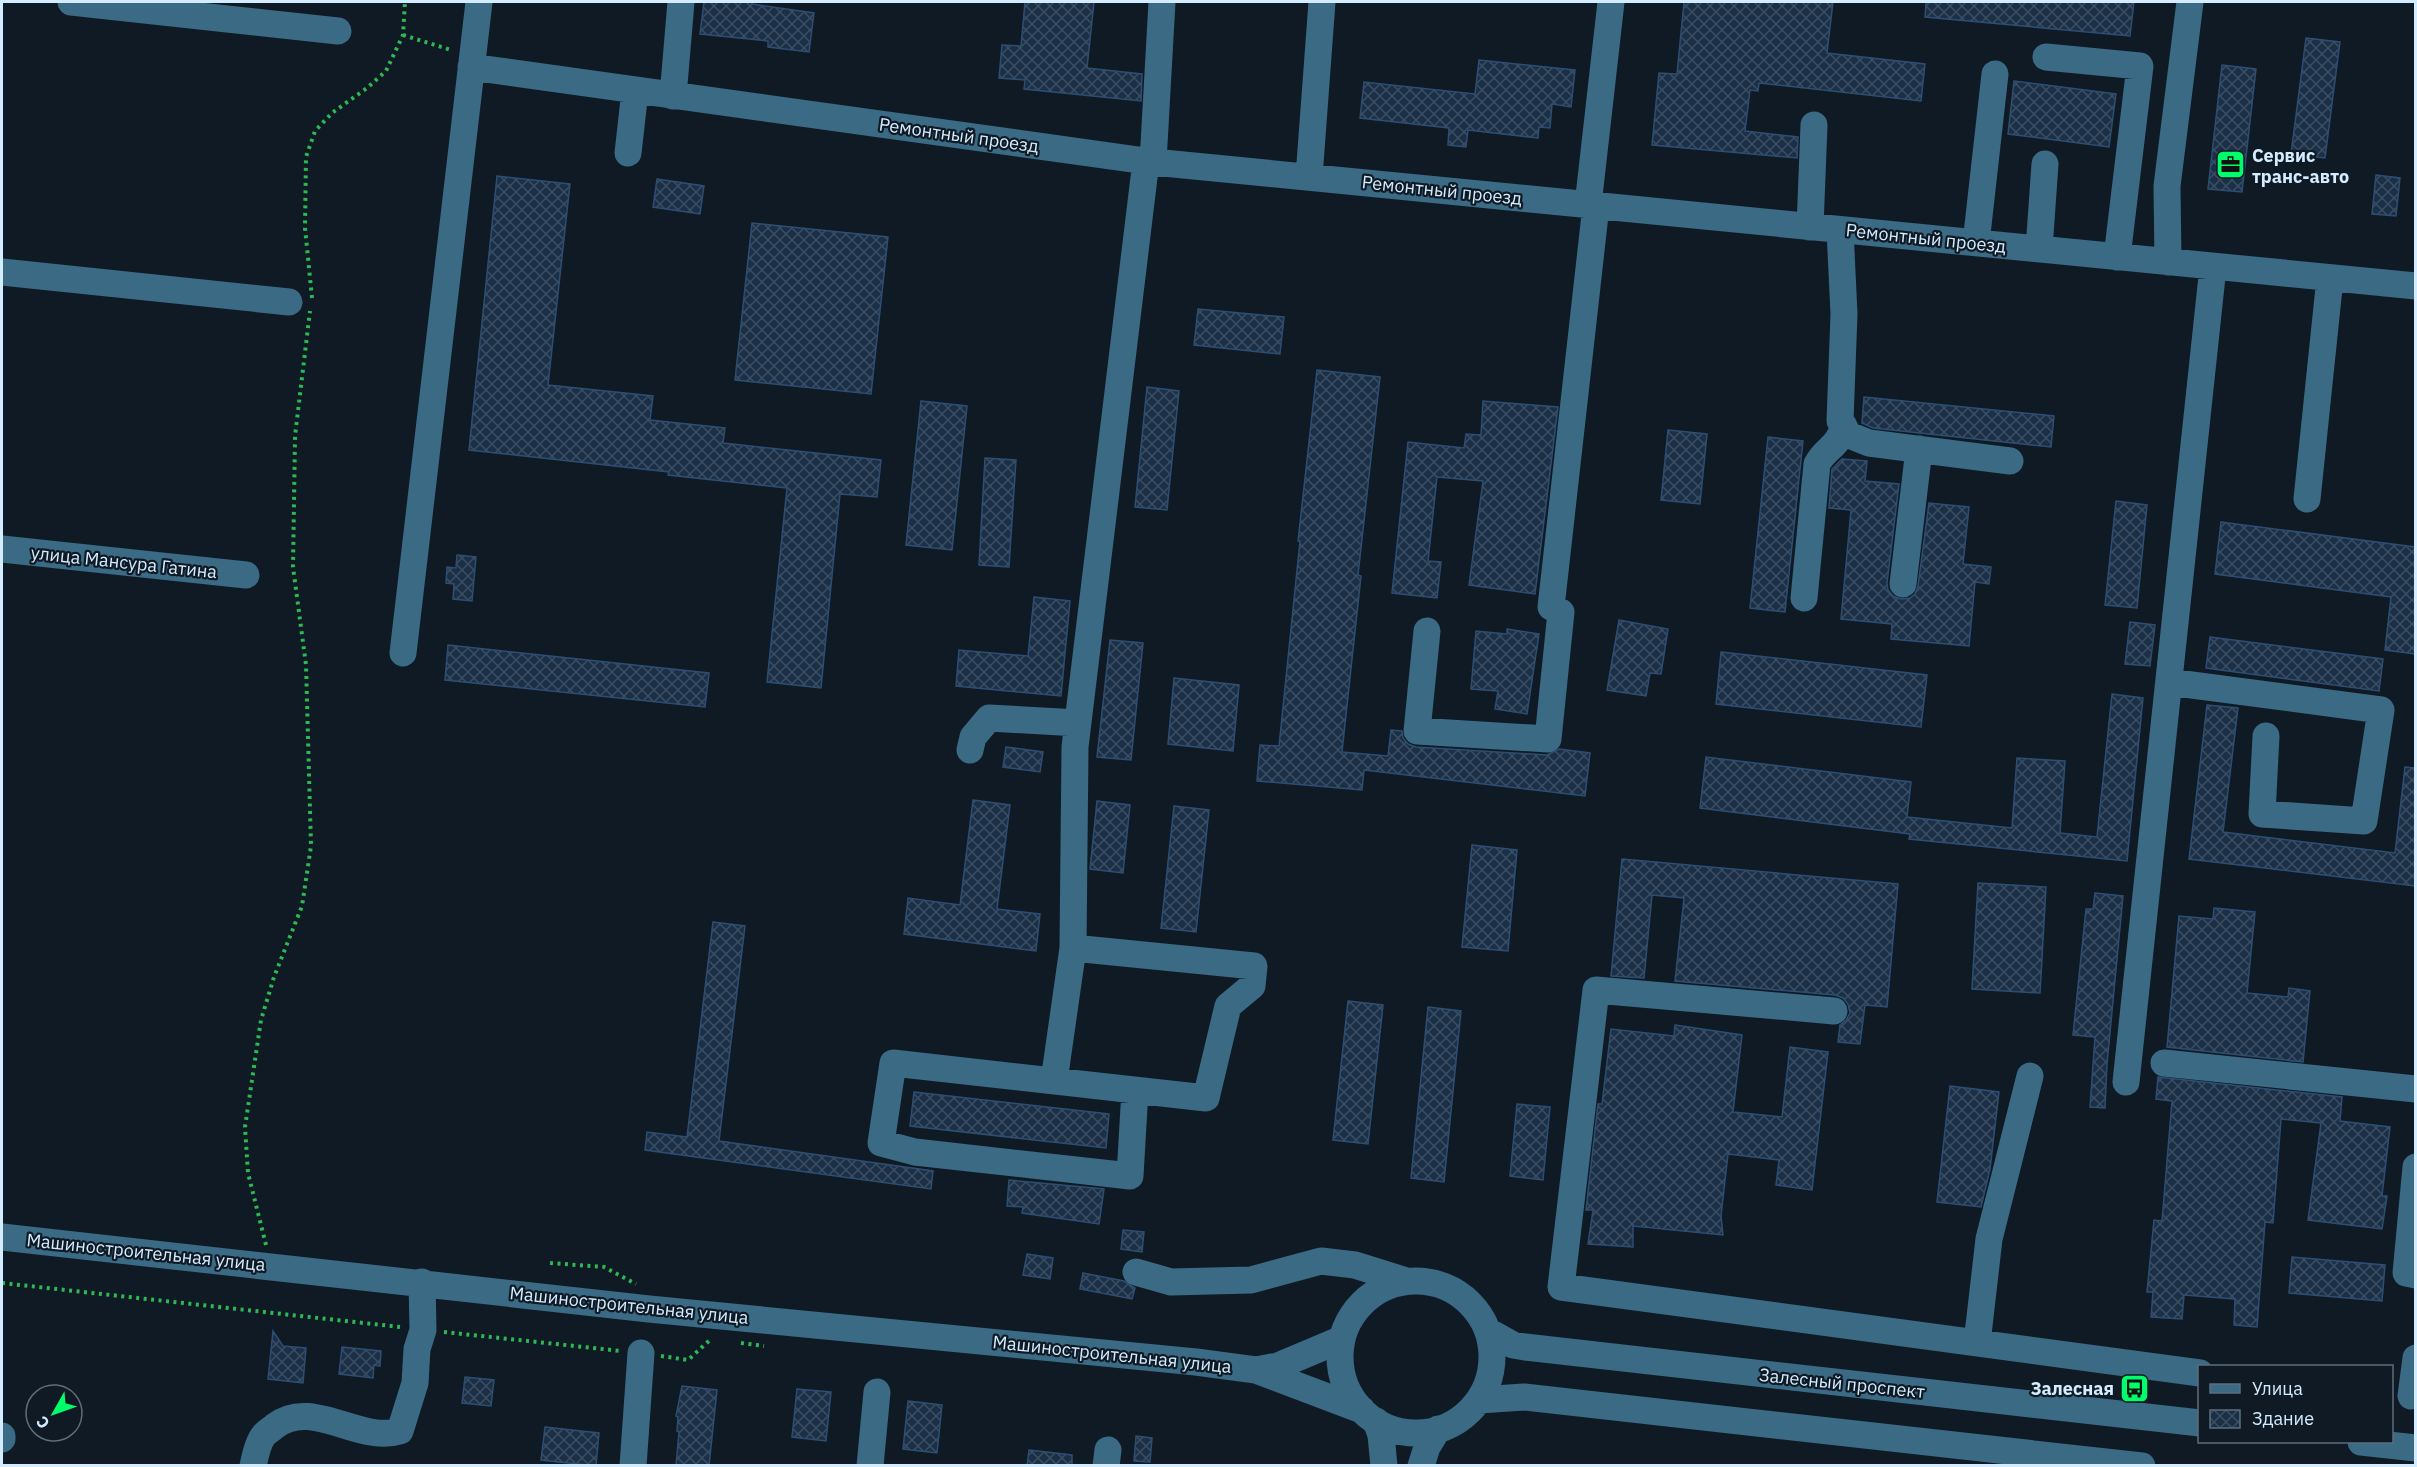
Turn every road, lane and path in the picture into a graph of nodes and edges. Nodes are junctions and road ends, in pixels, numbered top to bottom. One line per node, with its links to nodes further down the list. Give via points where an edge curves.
1 (71, 2): 9 (street)
2 (405, 2): 10 (path)
3 (479, 2): 12 (street)
4 (681, 2): 15 (street)
5 (1162, 2): 18 (street)
6 (1322, 2): 20 (street)
7 (1611, 2): 21 (street)
8 (2190, 2): 27 (street, via 2167,186)
9 (338, 31)
10 (403, 35): 12 (path, via 448,48); 57 (path, via 386,71 315,131 306,157 305,228 312,292 295,436 294,567 306,665 311,846 302,906 261,1020 246,1127 248,1173)
11 (2046, 57): 26 (street, via 2140,66)
12 (471, 67): 14 (street, Ремонтный проезд); 42 (street)
13 (1995, 74): 24 (street)
14 (635, 91): 15 (street, Ремонтный проезд); 17 (street)
15 (673, 96): 18 (street, Ремонтный проезд)
16 (1814, 125): 22 (street)
17 (628, 153)
18 (1150, 161): 20 (street, Ремонтный проезд); 44 (street)
19 (2045, 164): 25 (street)
20 (1309, 177): 21 (street, Ремонтный проезд)
21 (1592, 205): 22 (street, Ремонтный проезд); 41 (street, via 1551,607 1561,612 1548,739 1417,730)
22 (1810, 226): 23 (street, Ремонтный проезд)
23 (1840, 230): 24 (street, Ремонтный проезд); 33 (street, via 1844,314 1840,421)
24 (1976, 243): 25 (street, Ремонтный проезд)
25 (2039, 249): 26 (street, Ремонтный проезд)
26 (2117, 257): 27 (street, Ремонтный проезд)
27 (2168, 262): 28 (street, Ремонтный проезд)
28 (2212, 267): 30 (street, Ремонтный проезд); 43 (street)
29 (2, 272): 32 (street)
30 (2330, 278): 31 (street, Ремонтный проезд); 36 (street)
31 (2415, 286)
32 (289, 302)
33 (1844, 426): 34 (street, via 1850,435 1869,443); 40 (street, via 1840,440 1817,464)
34 (1919, 449): 35 (street); 39 (street)
35 (2010, 461)
36 (2307, 499)
37 (2, 549): 38 (street, улица Мансура Гатина)
38 (246, 575)
39 (1903, 584)
40 (1804, 598)
41 (1427, 632)
42 (403, 653)
43 (2169, 681): 45 (street, via 2381,710 2364,821 2262,814); 52 (street)
44 (1077, 735): 46 (street, via 989,718 973,737); 47 (street)
45 (2265, 736)
46 (970, 750)
47 (1072, 948): 51 (street); 54 (street, via 1254,966 1252,986 1228,1006 1206,1098)
48 (1834, 1011): 67 (street, via 1596,990 1562,1287)
49 (2164, 1063): 53 (street)
50 (2030, 1076): 67 (street, via 1989,1239)
51 (1054, 1081): 54 (street); 54 (street, via 893,1063 881,1143 915,1152 1130,1176)
52 (2126, 1082)
53 (2415, 1089)
54 (1135, 1090)
55 (2415, 1167): 59 (street, via 2406,1273)
56 (2, 1237): 57 (street, Машиностроительная улица)
57 (271, 1266): 61 (street, Машиностроительная улица)
58 (1136, 1272): 60 (street, via 1171,1282 1251,1280 1321,1261 1355,1264)
59 (2415, 1275)
60 (1406, 1281): 64 (street, via 1432,1282 1456,1292 1476,1309); 66 (street, via 1384,1287 1365,1300 1350,1318)
61 (422, 1282): 63 (street); 70 (street, Машиностроительная улица, via 649,1309)
62 (2, 1283): 63 (path)
63 (423, 1330): 68 (path); 80 (street, via 417,1349 415,1383 400,1431 387,1435 315,1417 284,1419 264,1435)
64 (1488, 1331): 74 (street, via 1492,1355 1489,1378); 76 (street, Залесный проспект, via 1519,1346)
65 (711, 1339): 68 (path, via 688,1360)
66 (1342, 1339): 70 (street, Машиностроительная улица, via 1278,1366); 75 (street, via 1344,1380 1351,1396)
67 (1977, 1343): 71 (street)
68 (641, 1353): 81 (street)
69 (2415, 1358): 73 (street)
70 (1256, 1370): 75 (street, Машиностроительная улица)
71 (2198, 1372)
72 (877, 1392): 82 (street)
73 (2406, 1396)
74 (1479, 1400): 77 (street, via 1468,1413); 85 (street, via 1524,1397)
75 (1369, 1415): 77 (street, via 1396,1430); 83 (street, via 1381,1436)
76 (2198, 1423)
77 (1438, 1430): 84 (street)
78 (2370, 1443): 79 (street)
79 (2415, 1448)
80 (252, 1466)
81 (633, 1466)
82 (870, 1466)
83 (1383, 1466)
84 (1421, 1466)
85 (2142, 1466)

